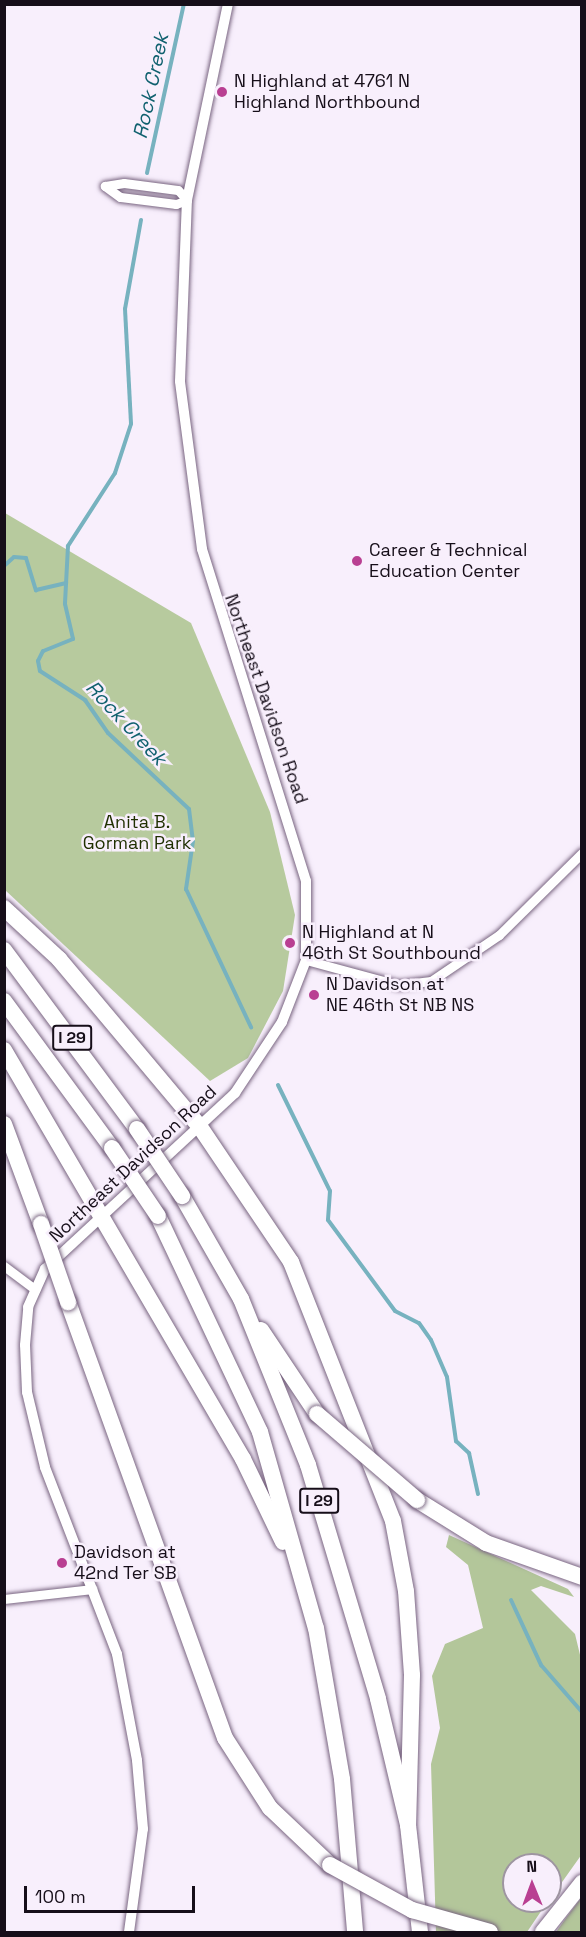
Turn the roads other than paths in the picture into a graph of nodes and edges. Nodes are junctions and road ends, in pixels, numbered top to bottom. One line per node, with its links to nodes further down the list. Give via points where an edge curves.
1 (228, 4): 2 (street, Northeast Davidson Road)
2 (187, 200): 2 (street, via 178,190 124,183 105,186 120,197 176,204); 6 (street, Northeast Davidson Road, via 180,381 194,502 218,612 296,840 306,882)
3 (582, 853): 6 (street, via 499,935 431,981 398,985)
4 (4, 908): 10 (highway, via 58,959)
5 (4, 950): 14 (highway, I 29, bridge, via 137,1129 182,1196)
6 (306, 960): 10 (street, Northeast Davidson Road, via 282,1022 258,1064)
7 (4, 1001): 18 (highway, I 29, bridge, via 158,1216 260,1432)
8 (4, 1050): 11 (highway)
9 (4, 1124): 24 (highway, bridge, via 225,1738 270,1808 330,1865 412,1910)
10 (200, 1127): 11 (street, Northeast Davidson Road); 19 (highway, via 291,1262 393,1521 412,1675)
11 (103, 1215): 13 (street, Northeast Davidson Road, via 77,1234); 18 (highway, via 243,1459)
12 (4, 1266): 13 (street)
13 (35, 1289): 16 (street, Northeast Davidson Road, via 25,1345 27,1392 45,1467)
14 (241, 1299): 15 (highway, bridge, via 317,1414 417,1500 486,1543); 19 (highway, I 29, via 308,1465 378,1699)
15 (582, 1576)
16 (92, 1590): 17 (street); 21 (street, Northeast Davidson Road, via 117,1654 137,1760 143,1829)
17 (4, 1599)
18 (316, 1628): 22 (highway, I 29, via 342,1779)
19 (408, 1825): 23 (highway, I 29)
20 (582, 1883): 25 (highway)
21 (129, 1932)
22 (355, 1932)
23 (420, 1932)
24 (490, 1932)
25 (543, 1932)

